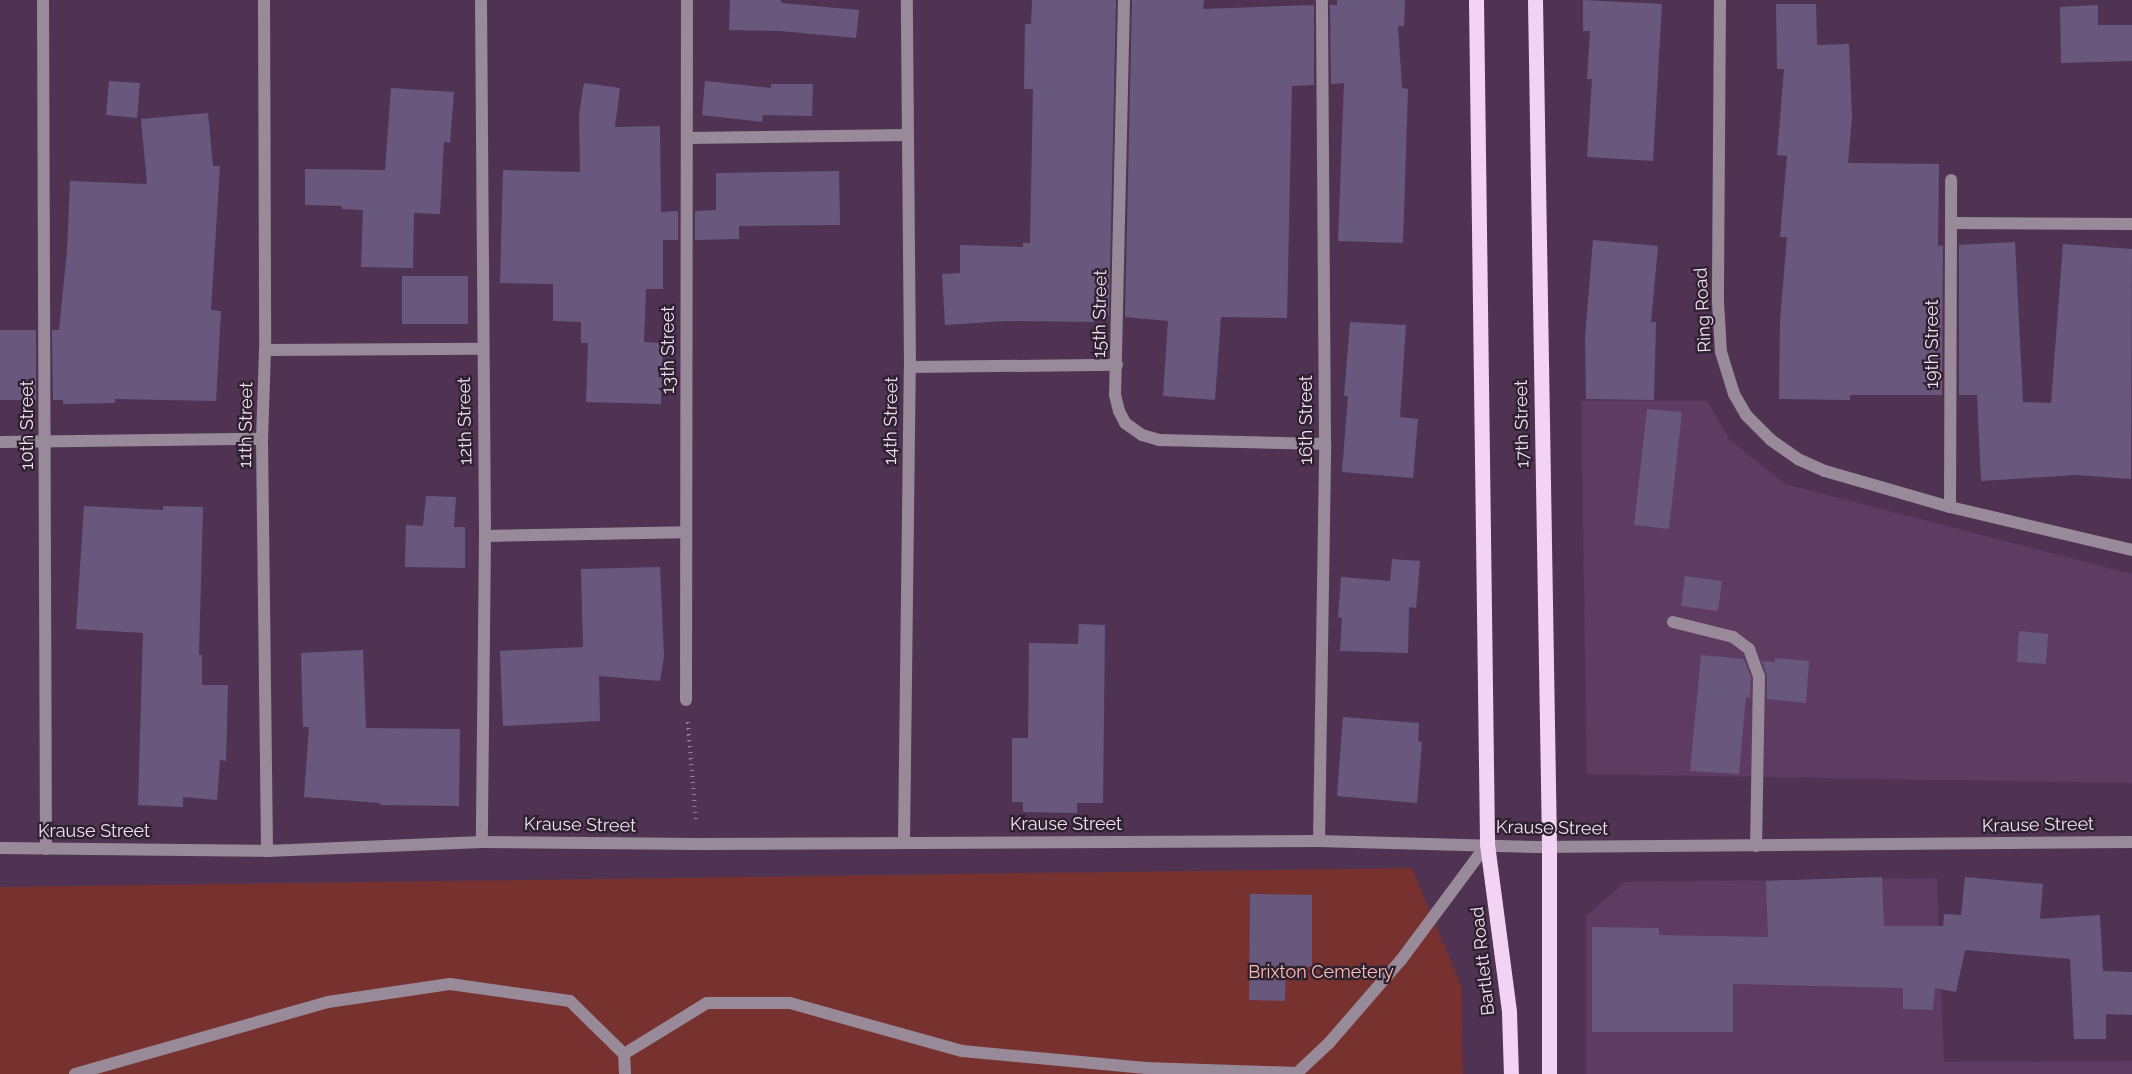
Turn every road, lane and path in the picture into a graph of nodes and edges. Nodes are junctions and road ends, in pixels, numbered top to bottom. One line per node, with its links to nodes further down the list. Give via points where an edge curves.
1 (43, 0): 22 (street, 10th Street)
2 (264, 0): 17 (street, 11th Street)
3 (481, 0): 16 (street, 12th Street)
4 (687, 0): 12 (street, 13th Street)
5 (907, 0): 11 (street, 14th Street)
6 (1124, 0): 18 (street, 15th Street)
7 (1322, 0): 23 (street, 16th Street)
8 (1476, 0): 35 (main road)
9 (1535, 0): 37 (main road, 17th Street)
10 (1720, 0): 24 (street, Ring Road, via 1718,302 1721,352 1734,394 1746,415 1771,440 1800,460)
11 (908, 135): 12 (street); 19 (street, 14th Street)
12 (688, 138): 25 (street, 13th Street)
13 (1951, 180): 14 (street, 19th Street)
14 (1951, 223): 15 (street); 24 (street, 19th Street)
15 (2132, 224)
16 (482, 348): 17 (street); 26 (street, 12th Street)
17 (265, 350): 20 (street, 11th Street)
18 (1117, 365): 19 (street); 23 (street, 15th Street, via 1115,394 1119,411 1125,423 1142,435 1159,440)
19 (910, 367): 32 (street, 14th Street)
20 (262, 439): 22 (street); 40 (street, 11th Street)
21 (0, 442): 22 (street)
22 (45, 443): 39 (street, 10th Street)
23 (1325, 444): 30 (street, 16th Street)
24 (1950, 507): 27 (street, Ring Road)
25 (685, 532): 26 (street); 29 (street, 13th Street)
26 (485, 536): 31 (street, 12th Street)
27 (2132, 550)
28 (1673, 622): 36 (street, via 1733,637 1749,649 1759,676)
29 (686, 700): 34 (path)
30 (1319, 841): 32 (street, Krause Street); 35 (street, Krause Street)
31 (482, 842): 34 (street, Krause Street); 40 (street, Krause Street)
32 (904, 842): 34 (street, Krause Street)
33 (2132, 842): 36 (street, Krause Street)
34 (698, 844)
35 (1487, 844): 37 (street, Krause Street); 41 (street, via 1401,960 1329,1043 1297,1073 1146,1068 962,1051 790,1003 707,1003); 44 (main road, Bartlett Road, via 1506,990)
36 (1756, 846): 37 (street, Krause Street)
37 (1549, 847): 45 (main road)
38 (0, 848): 39 (street, Krause Street)
39 (46, 849): 40 (street, Krause Street)
40 (267, 850)
41 (624, 1054): 42 (street, via 570,1001 450,984 328,1002); 43 (street)
42 (75, 1074)
43 (625, 1074)
44 (1511, 1074)
45 (1548, 1074)

